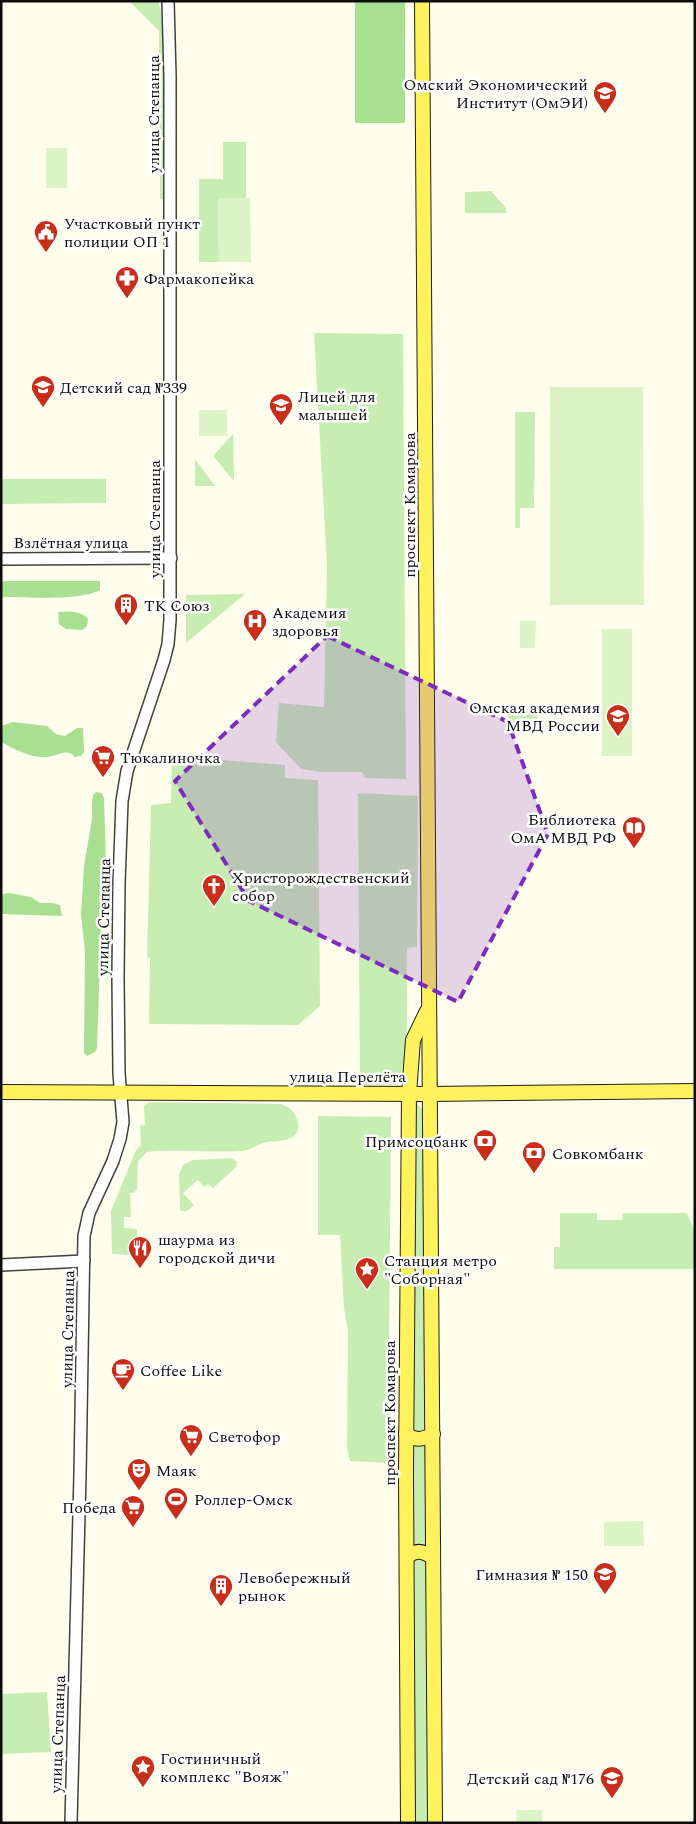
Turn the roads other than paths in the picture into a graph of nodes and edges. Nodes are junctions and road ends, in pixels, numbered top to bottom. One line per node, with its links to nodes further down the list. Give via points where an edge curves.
1 (422, 1): 5 (main road, проспект Комарова)
2 (166, 4): 3 (street, улица Степанца, via 170,70)
3 (171, 558): 4 (street, Взлётная улица); 8 (street, улица Степанца, via 168,644 127,771 122,801 118,967)
4 (1, 559)
5 (429, 1008): 9 (main road, проспект Комарова, via 413,1040); 10 (main road, проспект Комарова)
6 (695, 1091): 10 (main road, улица Перелёта)
7 (1, 1092): 8 (main road, улица Перелёта)
8 (122, 1092): 9 (main road, улица Перелёта); 11 (street, улица Степанца, via 120,1139 89,1213 84,1236)
9 (409, 1094): 10 (main road, улица Перелёта); 13 (main road, проспект Комарова)
10 (430, 1094): 14 (main road, проспект Комарова)
11 (84, 1260): 12 (street); 17 (street, улица Степанца)
12 (1, 1265)
13 (406, 1434): 14 (main road, via 416,1439); 15 (main road, проспект Комарова)
14 (433, 1434): 16 (main road, проспект Комарова)
15 (407, 1557): 16 (main road, via 416,1551); 18 (main road, проспект Комарова)
16 (433, 1558): 19 (main road, проспект Комарова)
17 (71, 1823)
18 (408, 1823)
19 (435, 1823)

